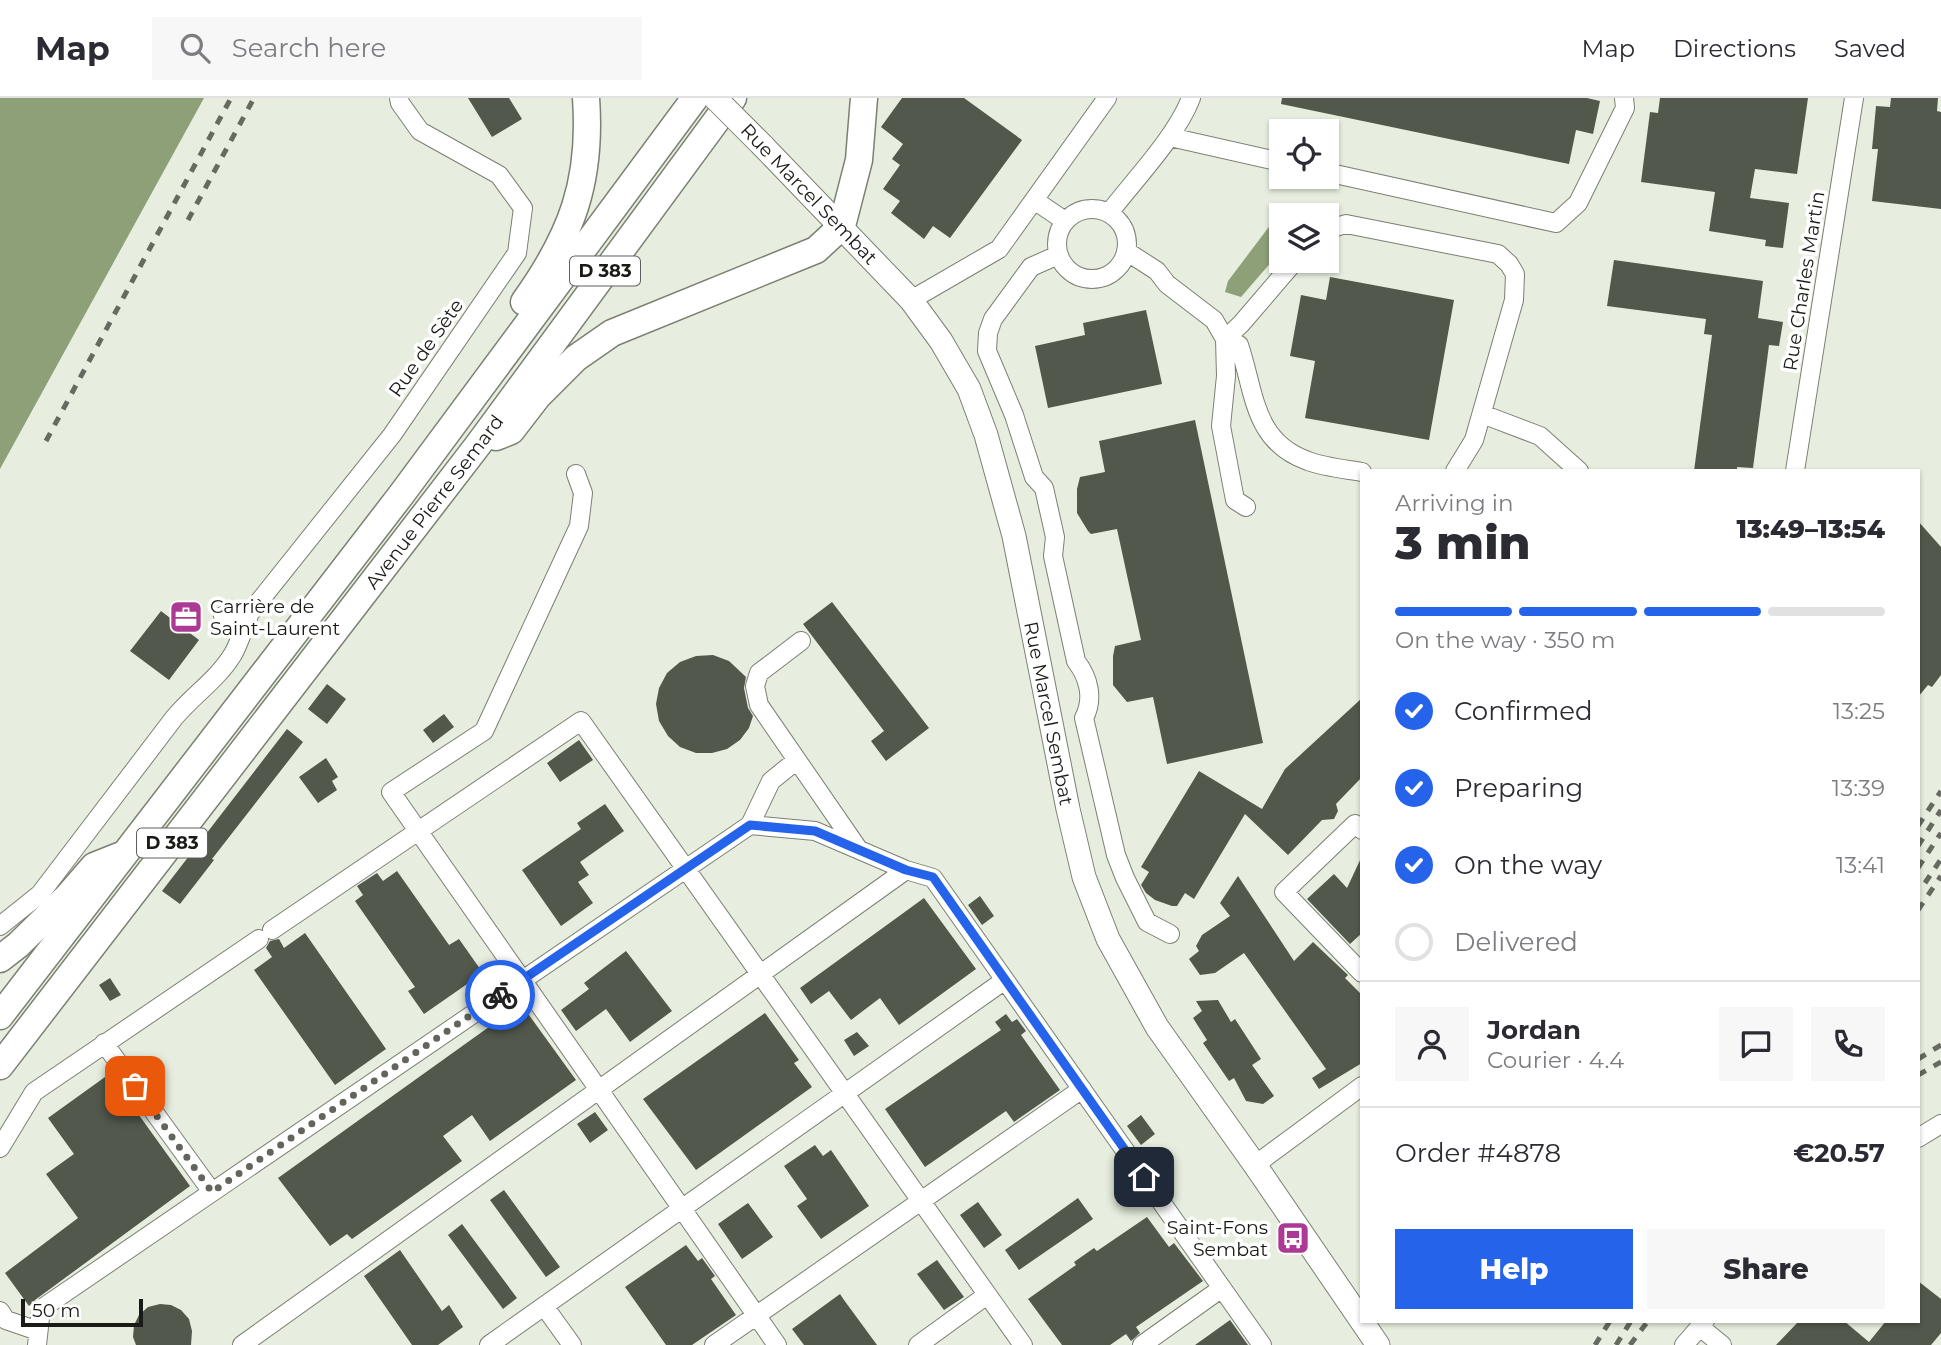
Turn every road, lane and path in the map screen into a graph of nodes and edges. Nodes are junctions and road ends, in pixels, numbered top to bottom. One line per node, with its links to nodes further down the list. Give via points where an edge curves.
1 (399, 98): 33 (street, Rue de Sète, via 420,131 499,175 523,208 517,253 392,435)
2 (586, 98): 24 (highway, via 588,152 575,212 545,271 502,334)
3 (695, 98): 24 (highway, Avenue Pierre Semard / D 383)
4 (715, 98): 18 (main road, Rue Marcel Sembat, bridge)
5 (733, 98): 26 (highway, Avenue Pierre Semard / D 383)
6 (864, 98): 18 (highway, via 859,160)
7 (1107, 98): 14 (street)
8 (1191, 98): 11 (street)
9 (1624, 98): 13 (street, via 1625,108 1578,203 1556,223)
10 (1854, 98): 29 (street, Rue Charles Martin)
11 (1170, 137): 12 (street); 15 (street)
12 (1269, 159)
13 (1339, 175)
14 (1034, 200): 16 (street); 22 (street, via 999,249)
15 (1109, 213): 16 (street, via 1086,209); 19 (street, via 1124,229)
16 (1065, 221): 20 (street, via 1056,243)
17 (1339, 225): 25 (street, via 1346,223 1498,254 1509,264 1515,274 1514,300)
18 (842, 226): 22 (main road, Rue Marcel Sembat); 26 (highway, via 816,250 612,333 576,358 511,431)
19 (1126, 251): 20 (street, via 1115,271 1094,279 1072,273); 23 (street, via 1214,320)
20 (1058, 255): 45 (street, via 1031,267 993,319 987,351 1034,477 1044,488 1055,537 1052,556 1076,661 1085,672 1091,705 1084,718 1116,855 1147,922)
21 (1285, 273): 23 (street)
22 (911, 300): 61 (main road, Rue Marcel Sembat, via 969,389 986,435 1014,536 1074,836 1096,911 1157,1027)
23 (1225, 339): 30 (street, via 1240,345 1259,418 1275,443 1307,461); 32 (street, via 1221,426 1236,500)
24 (500, 363): 41 (highway, Avenue Pierre Semard / D 383)
25 (1482, 414): 27 (street, via 1474,440); 28 (street, via 1540,436)
26 (478, 445): 53 (highway, Avenue Pierre Semard / D 383)
27 (1456, 469)
28 (1577, 469)
29 (1795, 469)
30 (1360, 472)
31 (576, 474): 39 (street, via 583,494 579,526 484,731 391,792)
32 (1246, 507)
33 (250, 613): 34 (street); 44 (street, Rue de Sète, via 233,654 188,700 40,894)
34 (223, 616)
35 (801, 641): 36 (street, via 759,673 755,686 759,705)
36 (797, 760): 37 (street, via 771,781); 40 (street)
37 (750, 825): 40 (street, via 815,831); 42 (street)
38 (1360, 828): 47 (street, via 1355,824 1284,892)
39 (418, 831): 42 (street, via 581,721); 49 (street); 52 (street)
40 (859, 850): 43 (street)
41 (127, 853): 46 (highway, via 94,866); 51 (highway, Avenue Pierre Semard / D 383)
42 (686, 869): 48 (street); 49 (street)
43 (906, 870): 48 (street); 50 (street, via 933,877)
44 (0, 926)
45 (1170, 934)
46 (0, 959)
47 (1360, 971)
48 (761, 974): 56 (street); 57 (street)
49 (522, 980): 56 (street); 62 (street)
50 (1005, 980): 55 (street); 57 (street)
51 (0, 1017)
52 (104, 1043): 60 (street, via 34,1092); 62 (street)
53 (0, 1066)
54 (1360, 1087): 61 (street)
55 (1082, 1089): 63 (street); 65 (street)
56 (599, 1090): 64 (street); 74 (street)
57 (845, 1093): 63 (street); 64 (street)
58 (1941, 1124): 59 (street)
59 (1920, 1137)
60 (0, 1148)
61 (1255, 1165): 70 (main road, Rue Marcel Sembat)
62 (212, 1192): 73 (street, via 41,1309)
63 (922, 1201): 66 (street); 69 (street)
64 (682, 1208): 67 (street); 69 (street)
65 (1222, 1288): 81 (street); 82 (street)
66 (987, 1295): 79 (street); 80 (street)
67 (544, 1306): 75 (street); 76 (street)
68 (0, 1311): 73 (street, via 6,1320)
69 (755, 1315): 77 (street); 78 (street)
70 (1360, 1319)
71 (1363, 1323): 83 (main road, Rue Marcel Sembat)
72 (1702, 1324): 84 (street); 85 (street)
73 (38, 1338)
74 (242, 1345)
75 (489, 1345)
76 (572, 1345)
77 (714, 1345)
78 (777, 1345)
79 (918, 1345)
80 (1023, 1345)
81 (1142, 1345)
82 (1262, 1345)
83 (1378, 1345)
84 (1684, 1345)
85 (1722, 1345)

